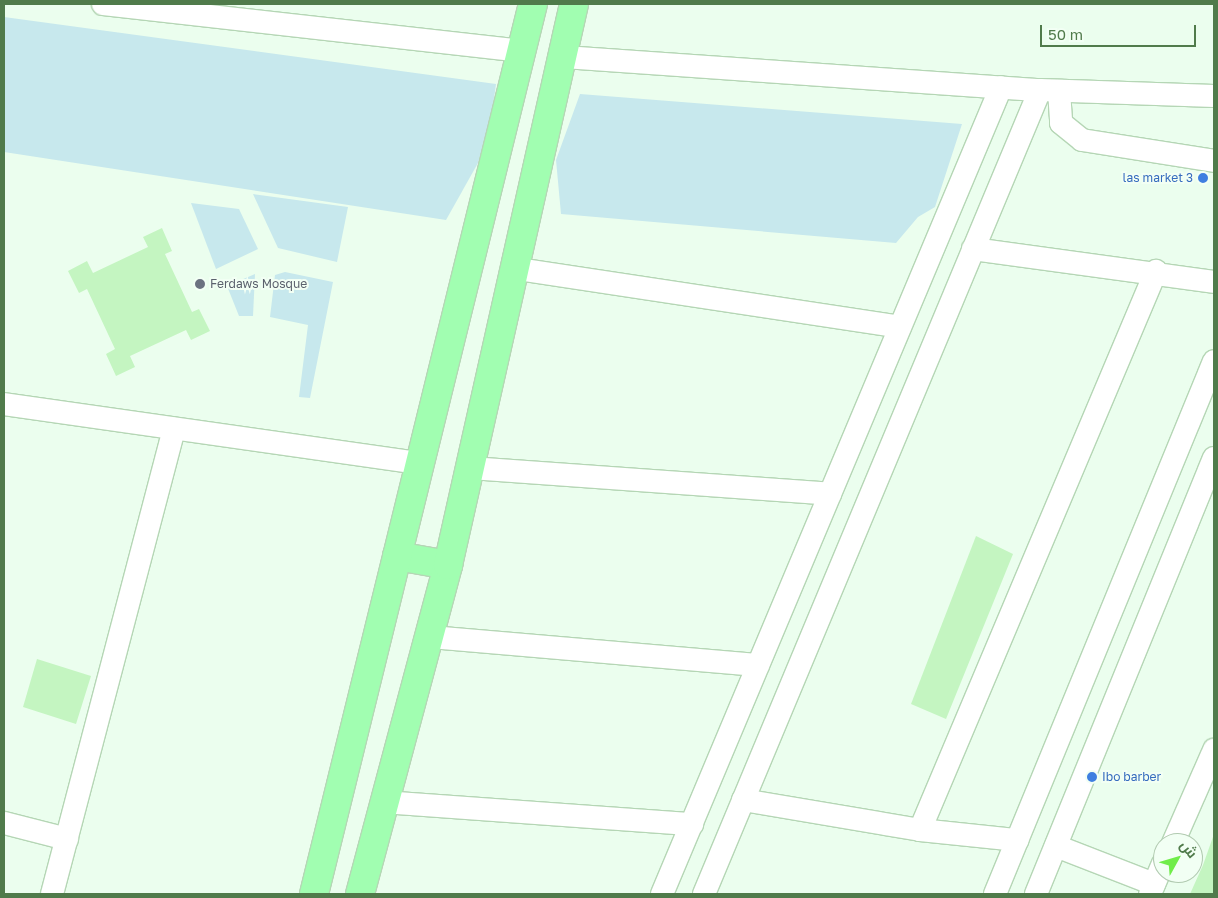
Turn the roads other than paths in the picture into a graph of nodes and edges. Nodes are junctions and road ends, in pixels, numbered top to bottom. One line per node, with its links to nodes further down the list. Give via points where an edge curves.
1 (103, 4): 4 (street)
2 (532, 4): 4 (main road)
3 (574, 4): 5 (main road)
4 (520, 50): 21 (main road)
5 (564, 57): 6 (street); 13 (main road)
6 (1001, 87): 7 (street); 9 (street)
7 (1049, 90): 8 (street); 10 (street); 11 (street, via 1062,123 1082,140)
8 (1214, 96)
9 (984, 129): 10 (street, via 1004,126); 16 (street)
10 (1016, 143): 12 (street)
11 (1214, 161)
12 (973, 249): 14 (street); 29 (street)
13 (518, 269): 16 (street); 22 (main road)
14 (1156, 271): 15 (street); 33 (street)
15 (1214, 282)
16 (900, 327): 23 (street)
17 (1214, 361): 36 (street)
18 (4, 404): 19 (street)
19 (174, 429): 21 (street); 35 (street)
20 (1214, 458): 37 (street)
21 (419, 463): 24 (main road)
22 (471, 468): 23 (street); 25 (main road)
23 (830, 494): 27 (street)
24 (398, 556): 25 (main road); 40 (main road)
25 (448, 566): 26 (main road)
26 (430, 637): 27 (street); 30 (main road)
27 (758, 665): 32 (street)
28 (1212, 760): 34 (street)
29 (743, 800): 33 (street); 43 (street)
30 (383, 802): 32 (street); 41 (main road)
31 (4, 823): 35 (street)
32 (692, 824): 42 (street)
33 (920, 830): 36 (street)
34 (1178, 833)
35 (67, 838): 39 (street)
36 (1017, 840): 44 (street)
37 (1056, 846): 38 (street); 45 (street)
38 (1153, 880)
39 (52, 894)
40 (314, 894)
41 (360, 894)
42 (662, 894)
43 (704, 894)
44 (995, 894)
45 (1036, 894)

